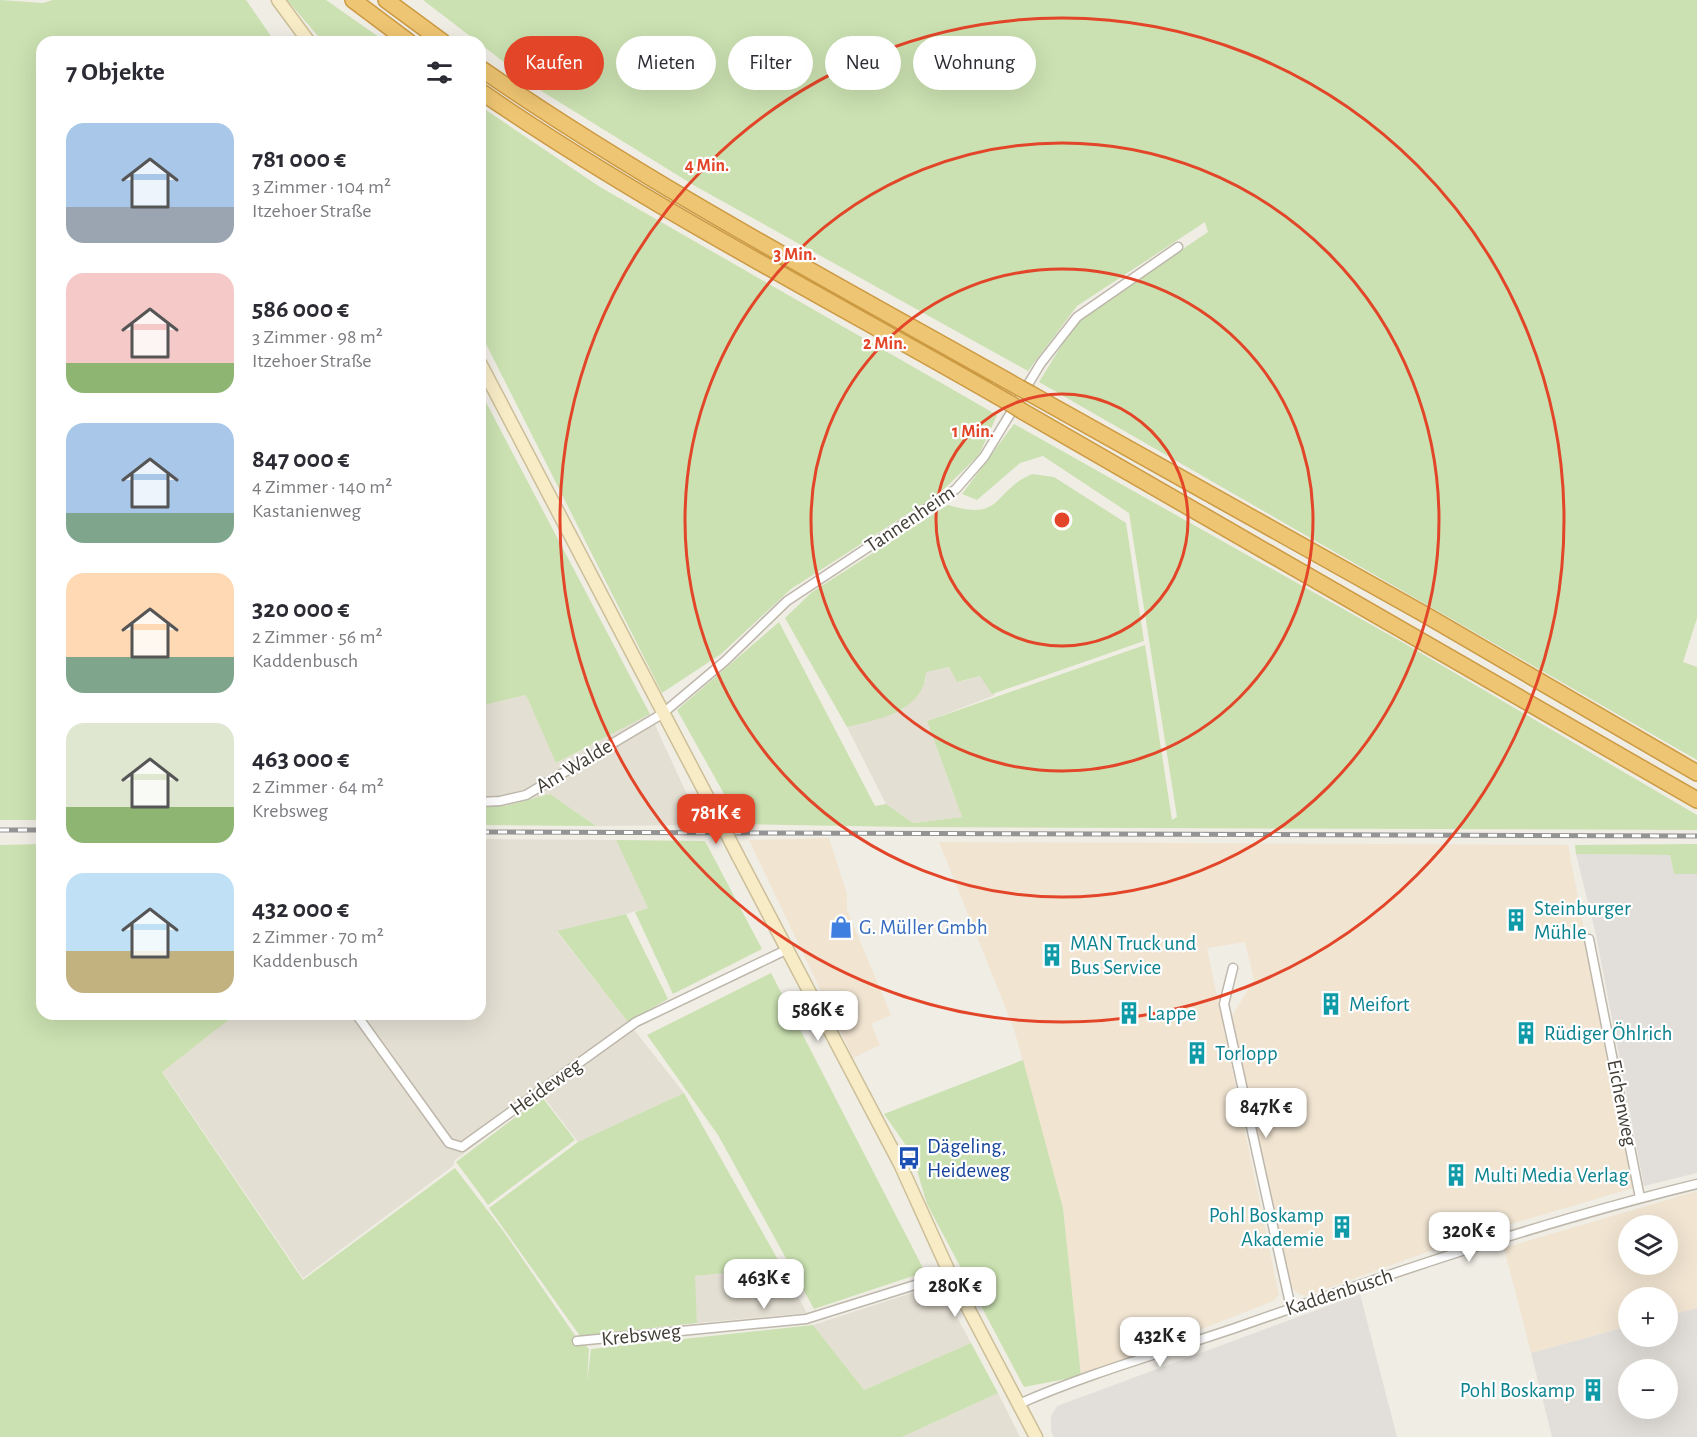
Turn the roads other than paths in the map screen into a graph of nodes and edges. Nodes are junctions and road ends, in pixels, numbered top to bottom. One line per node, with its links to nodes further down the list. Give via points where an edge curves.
1 (278, 0): 6 (main road)
2 (353, 0): 7 (highway)
3 (386, 0): 5 (highway)
4 (399, 0): 5 (highway)
5 (425, 30): 8 (highway)
6 (305, 36)
7 (401, 36)
8 (434, 36)
9 (486, 72): 14 (highway, via 657,182 1414,608)
10 (486, 95): 15 (highway, via 735,250 1017,407)
11 (1178, 247): 13 (street, Tannenheim, via 1077,317 1041,363 984,457 956,489 787,602)
12 (486, 375): 13 (main road)
13 (662, 714): 16 (street, Am Walde, via 526,795); 18 (main road, bridge)
14 (1697, 773)
15 (1697, 800)
16 (486, 802)
17 (1589, 939): 22 (street, Eichenweg)
18 (786, 950): 20 (street, Heideweg, via 636,1022 462,1147 449,1143); 23 (main road, via 900,1164)
19 (1233, 968): 24 (street, via 1224,1004)
20 (360, 1020)
21 (1697, 1184): 22 (street, Kaddenbusch)
22 (1640, 1198): 24 (street, Kaddenbusch, via 1493,1241)
23 (950, 1274): 25 (street, Krebsweg, via 806,1318); 26 (main road)
24 (1291, 1308): 26 (street, Kaddenbusch)
25 (577, 1341)
26 (1019, 1404): 27 (main road)
27 (1036, 1437)

